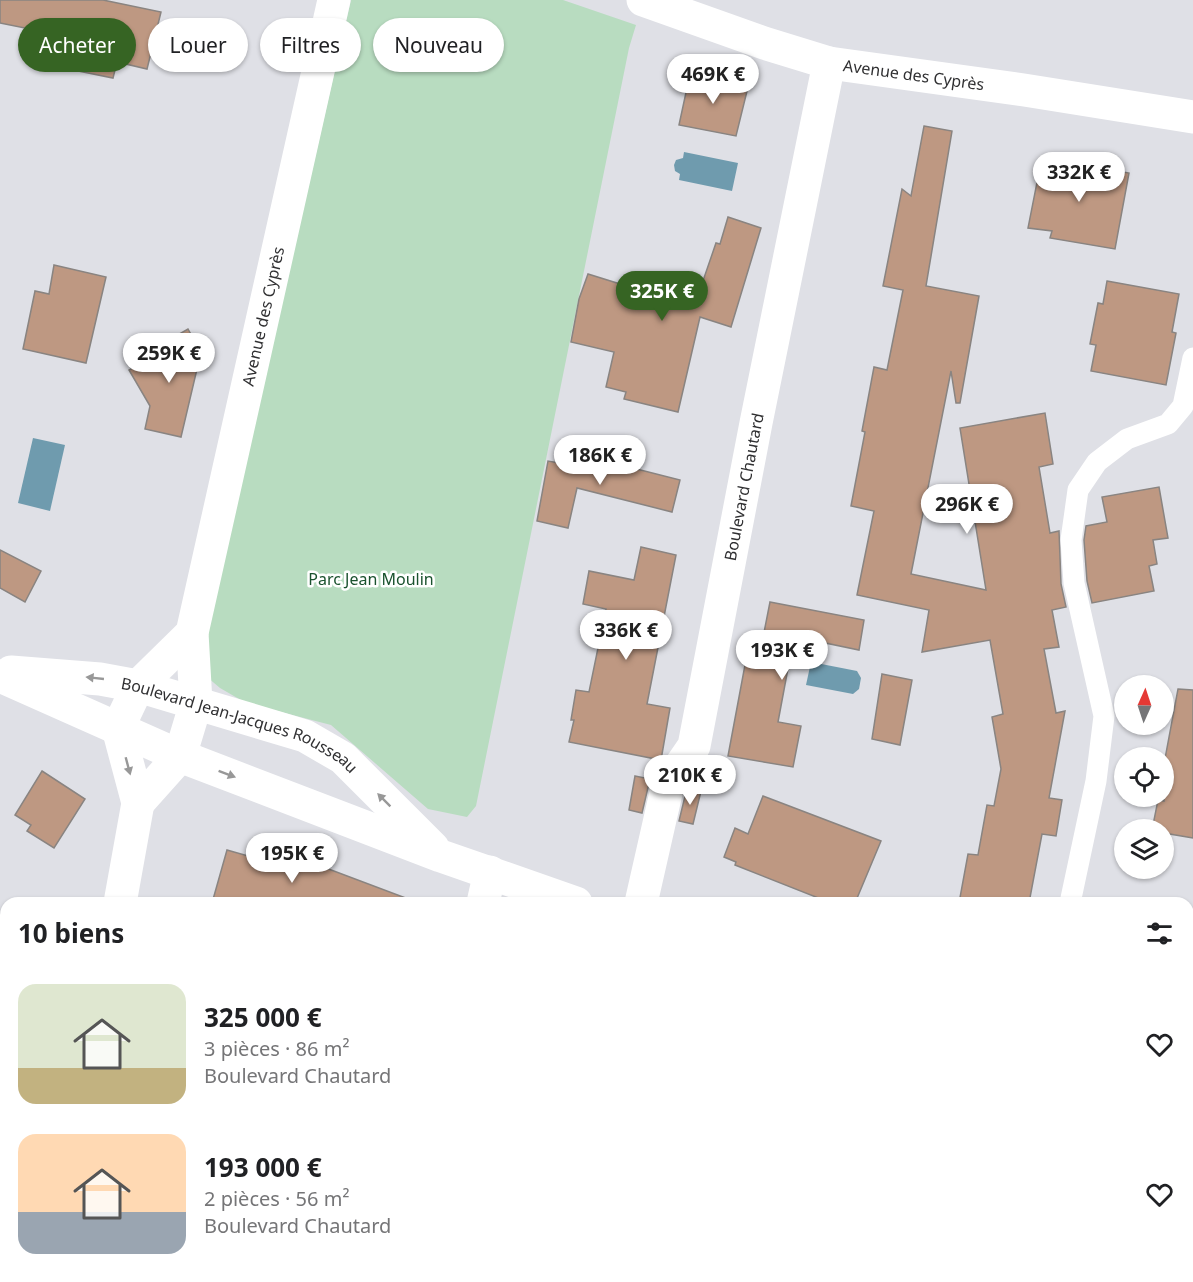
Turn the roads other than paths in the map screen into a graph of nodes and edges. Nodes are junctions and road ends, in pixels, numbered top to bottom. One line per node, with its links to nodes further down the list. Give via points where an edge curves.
1 (334, 0): 6 (street, Avenue des Cyprès)
2 (643, 0): 3 (street, Avenue des Cyprès)
3 (830, 63): 4 (street, Avenue des Cyprès); 17 (street, Boulevard Chautard, via 694,746 668,784)
4 (1193, 117)
5 (1193, 358): 18 (lane, via 1183,406 1168,424 1127,439 1096,462 1078,490 1071,540 1074,583 1104,716 1096,781)
6 (192, 633): 8 (street); 9 (street, Avenue des Cyprès)
7 (0, 673): 8 (street, Boulevard Jean-Jacques Rousseau, one-way to 7, via 100,679); 10 (street, Boulevard Jean-Jacques Rousseau)
8 (138, 686): 9 (street, Boulevard Jean-Jacques Rousseau); 10 (street)
9 (196, 704): 11 (street, Avenue des Cyprès); 13 (street, Boulevard Jean-Jacques Rousseau, one-way to 9, via 343,758 305,736)
10 (118, 728): 11 (street, Boulevard Jean-Jacques Rousseau); 12 (street, one-way to 12)
11 (180, 756): 12 (street); 13 (street, Boulevard Jean-Jacques Rousseau, one-way to 13)
12 (138, 803): 15 (street)
13 (441, 856): 14 (street, Boulevard Jean-Jacques Rousseau)
14 (487, 888): 16 (street, Boulevard Jean-Jacques Rousseau)
15 (121, 897)
16 (540, 897)
17 (642, 897)
18 (1071, 897)

